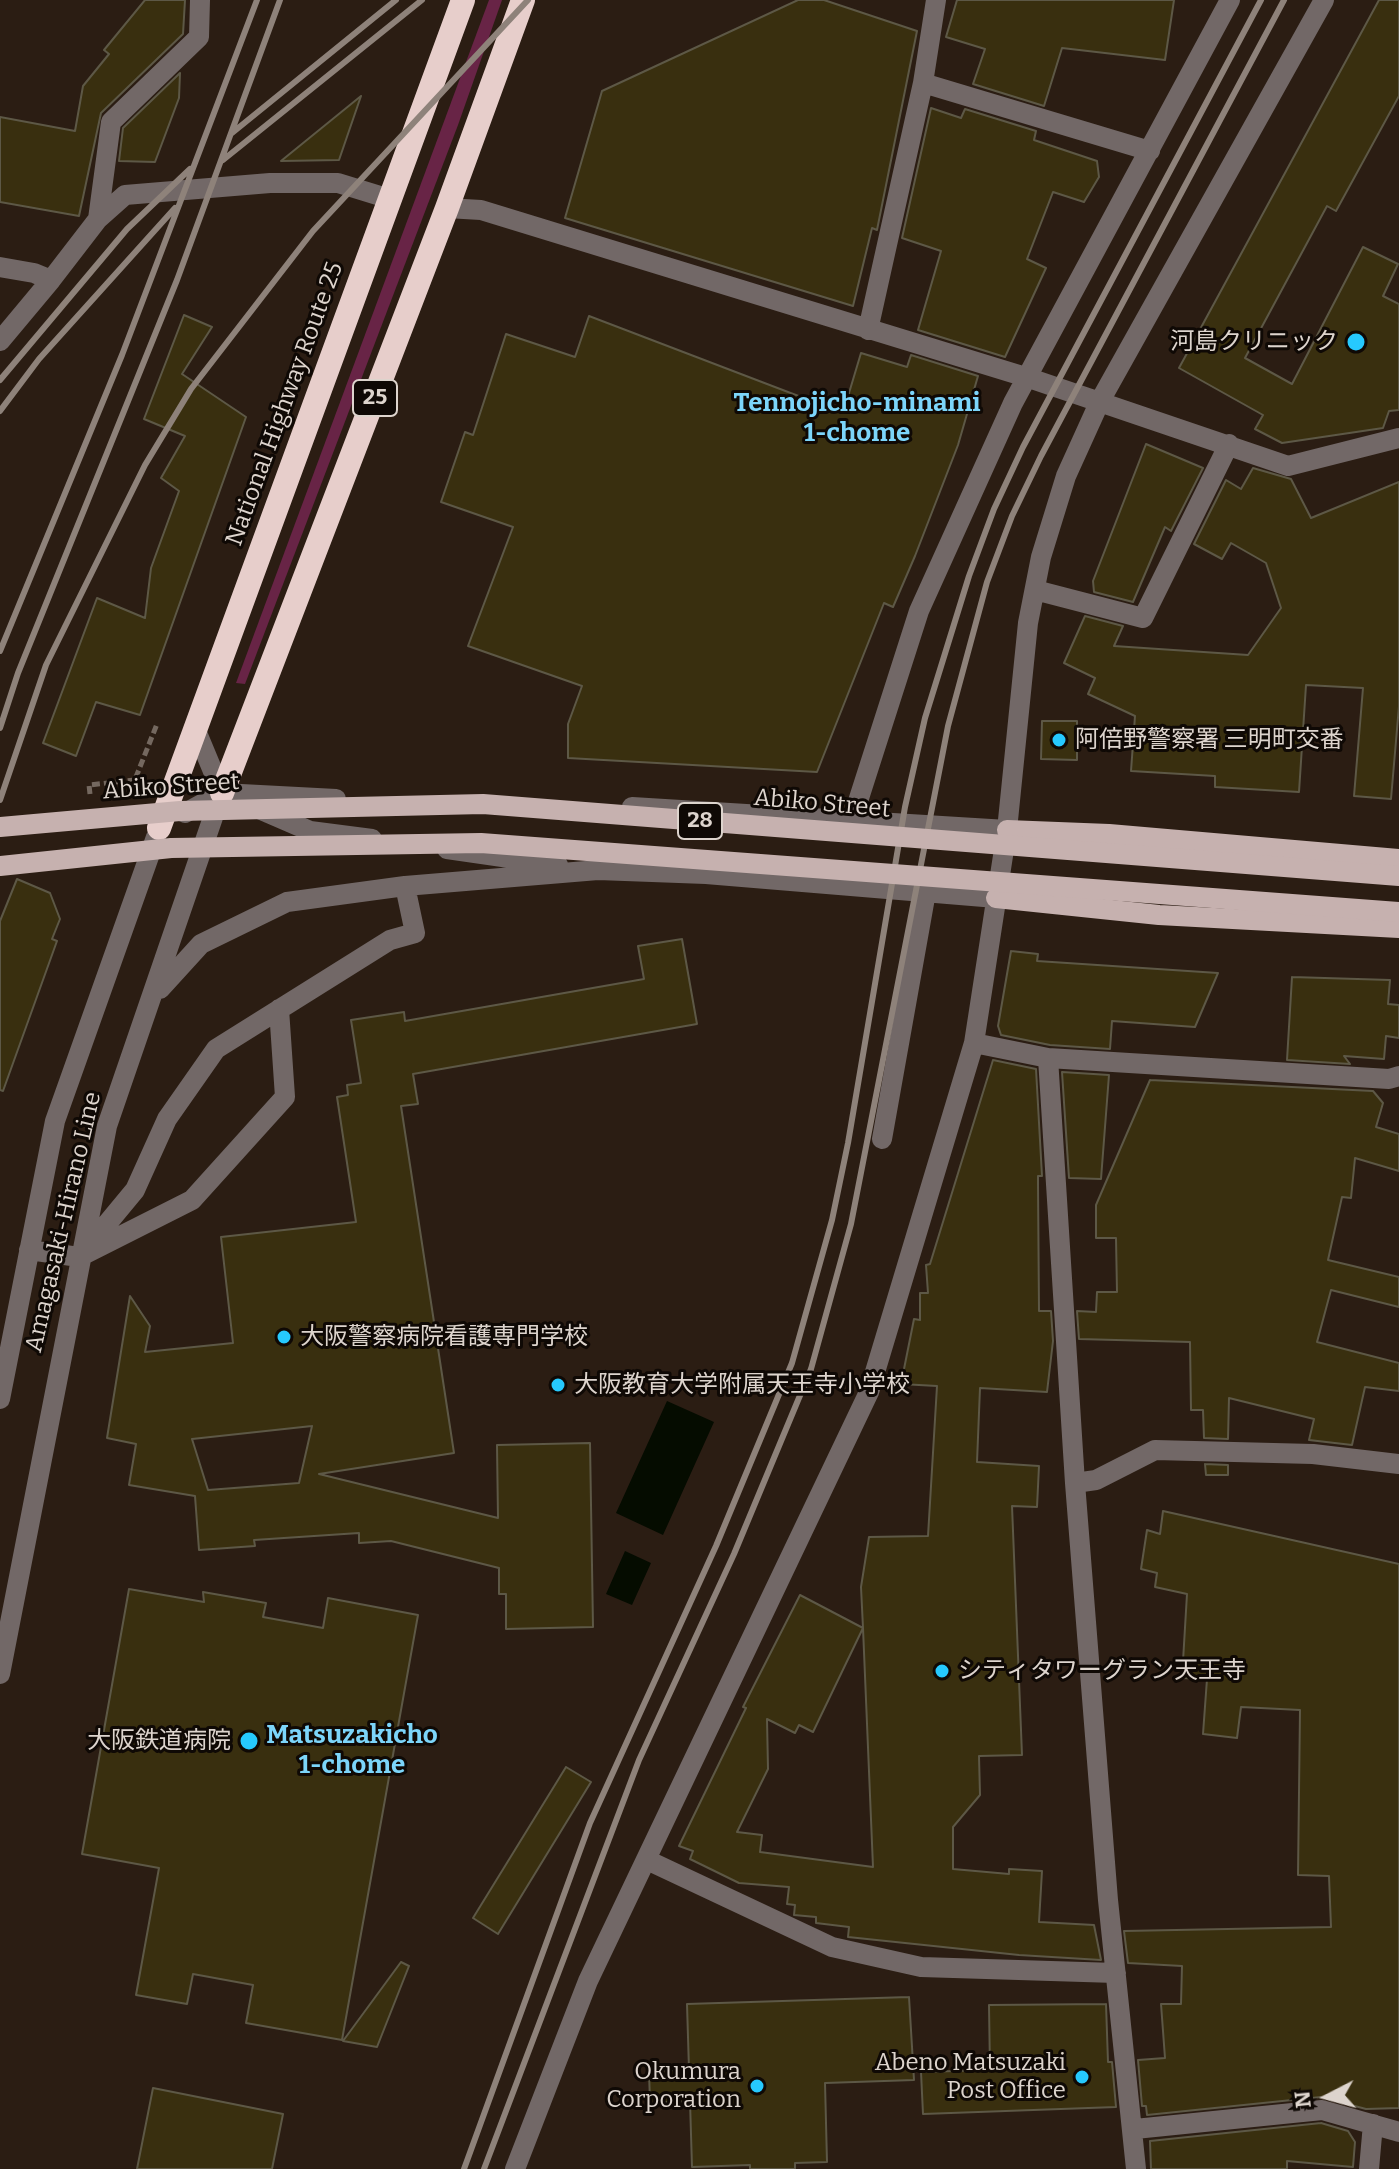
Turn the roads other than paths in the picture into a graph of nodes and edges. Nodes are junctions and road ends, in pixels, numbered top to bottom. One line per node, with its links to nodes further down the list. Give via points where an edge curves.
1 (200, 0): 11 (street, via 199,37 111,122)
2 (463, 0): 9 (highway, National Highway Route 25 / 25)
3 (523, 0): 10 (highway, 25)
4 (936, 0): 7 (street)
5 (1230, 0): 8 (street)
6 (1324, 0): 17 (street)
7 (923, 83): 8 (street); 14 (street)
8 (1150, 151): 16 (street)
9 (390, 199): 11 (street, via 338,183 270,183 125,195); 21 (highway, National Highway Route 25 / 25)
10 (447, 208): 14 (street, via 481,210); 22 (highway, 25)
11 (98, 219): 13 (street)
12 (0, 267): 13 (street)
13 (51, 280): 15 (street)
14 (868, 330): 16 (street)
15 (0, 341)
16 (1029, 378): 17 (street); 23 (street, via 919,611)
17 (1100, 401): 19 (street); 20 (street, via 1052,514)
18 (1399, 438): 19 (street, via 1288,466)
19 (1229, 444): 20 (street, via 1143,618)
20 (1035, 590): 26 (street)
21 (195, 728): 22 (street); 25 (highway, National Highway Route 25 / 25)
22 (222, 793): 23 (street, via 711,809); 25 (street); 29 (street, via 310,831); 36 (street, Amagasaki-Hirano Line)
23 (852, 820): 26 (street)
24 (0, 827): 30 (main road, Abiko Street / 28, bridge, via 180,811 483,804)
25 (159, 828): 42 (street, Amagasaki-Hirano Line, via 55,1121)
26 (1007, 830): 27 (main road); 33 (street)
27 (1399, 859)
28 (0, 866): 34 (main road, 28, bridge, via 171,848 481,843)
29 (598, 870): 31 (street); 32 (street)
30 (1399, 876)
31 (405, 886): 36 (street, via 287,902 201,944); 37 (street, via 415,933 390,940)
32 (926, 892): 33 (street); 41 (street)
33 (996, 898): 35 (main road, via 1159,915); 38 (street)
34 (1399, 912)
35 (1399, 928)
36 (153, 996): 43 (street, Amagasaki-Hirano Line, via 107,1126)
37 (279, 1009): 43 (street, via 216,1049 167,1119 135,1190); 43 (street, via 285,1097 192,1200)
38 (974, 1043): 39 (street); 48 (street, via 869,1392)
39 (1048, 1058): 40 (street); 46 (street)
40 (1399, 1076)
41 (882, 1139)
42 (29, 1250): 43 (street); 44 (street, Amagasaki-Hirano Line)
43 (79, 1257): 47 (street, Amagasaki-Hirano Line)
44 (0, 1399)
45 (1399, 1464): 46 (street, via 1313,1454 1155,1450 1096,1480)
46 (1075, 1483): 49 (street)
47 (0, 1674)
48 (647, 1860): 49 (street, via 832,1947 921,1967); 53 (street, via 588,1981)
49 (1116, 1973): 51 (street)
50 (1373, 2124): 51 (street, via 1322,2110); 52 (street); 55 (street)
51 (1135, 2129): 54 (street)
52 (1399, 2132)
53 (515, 2169)
54 (1136, 2169)
55 (1369, 2169)

